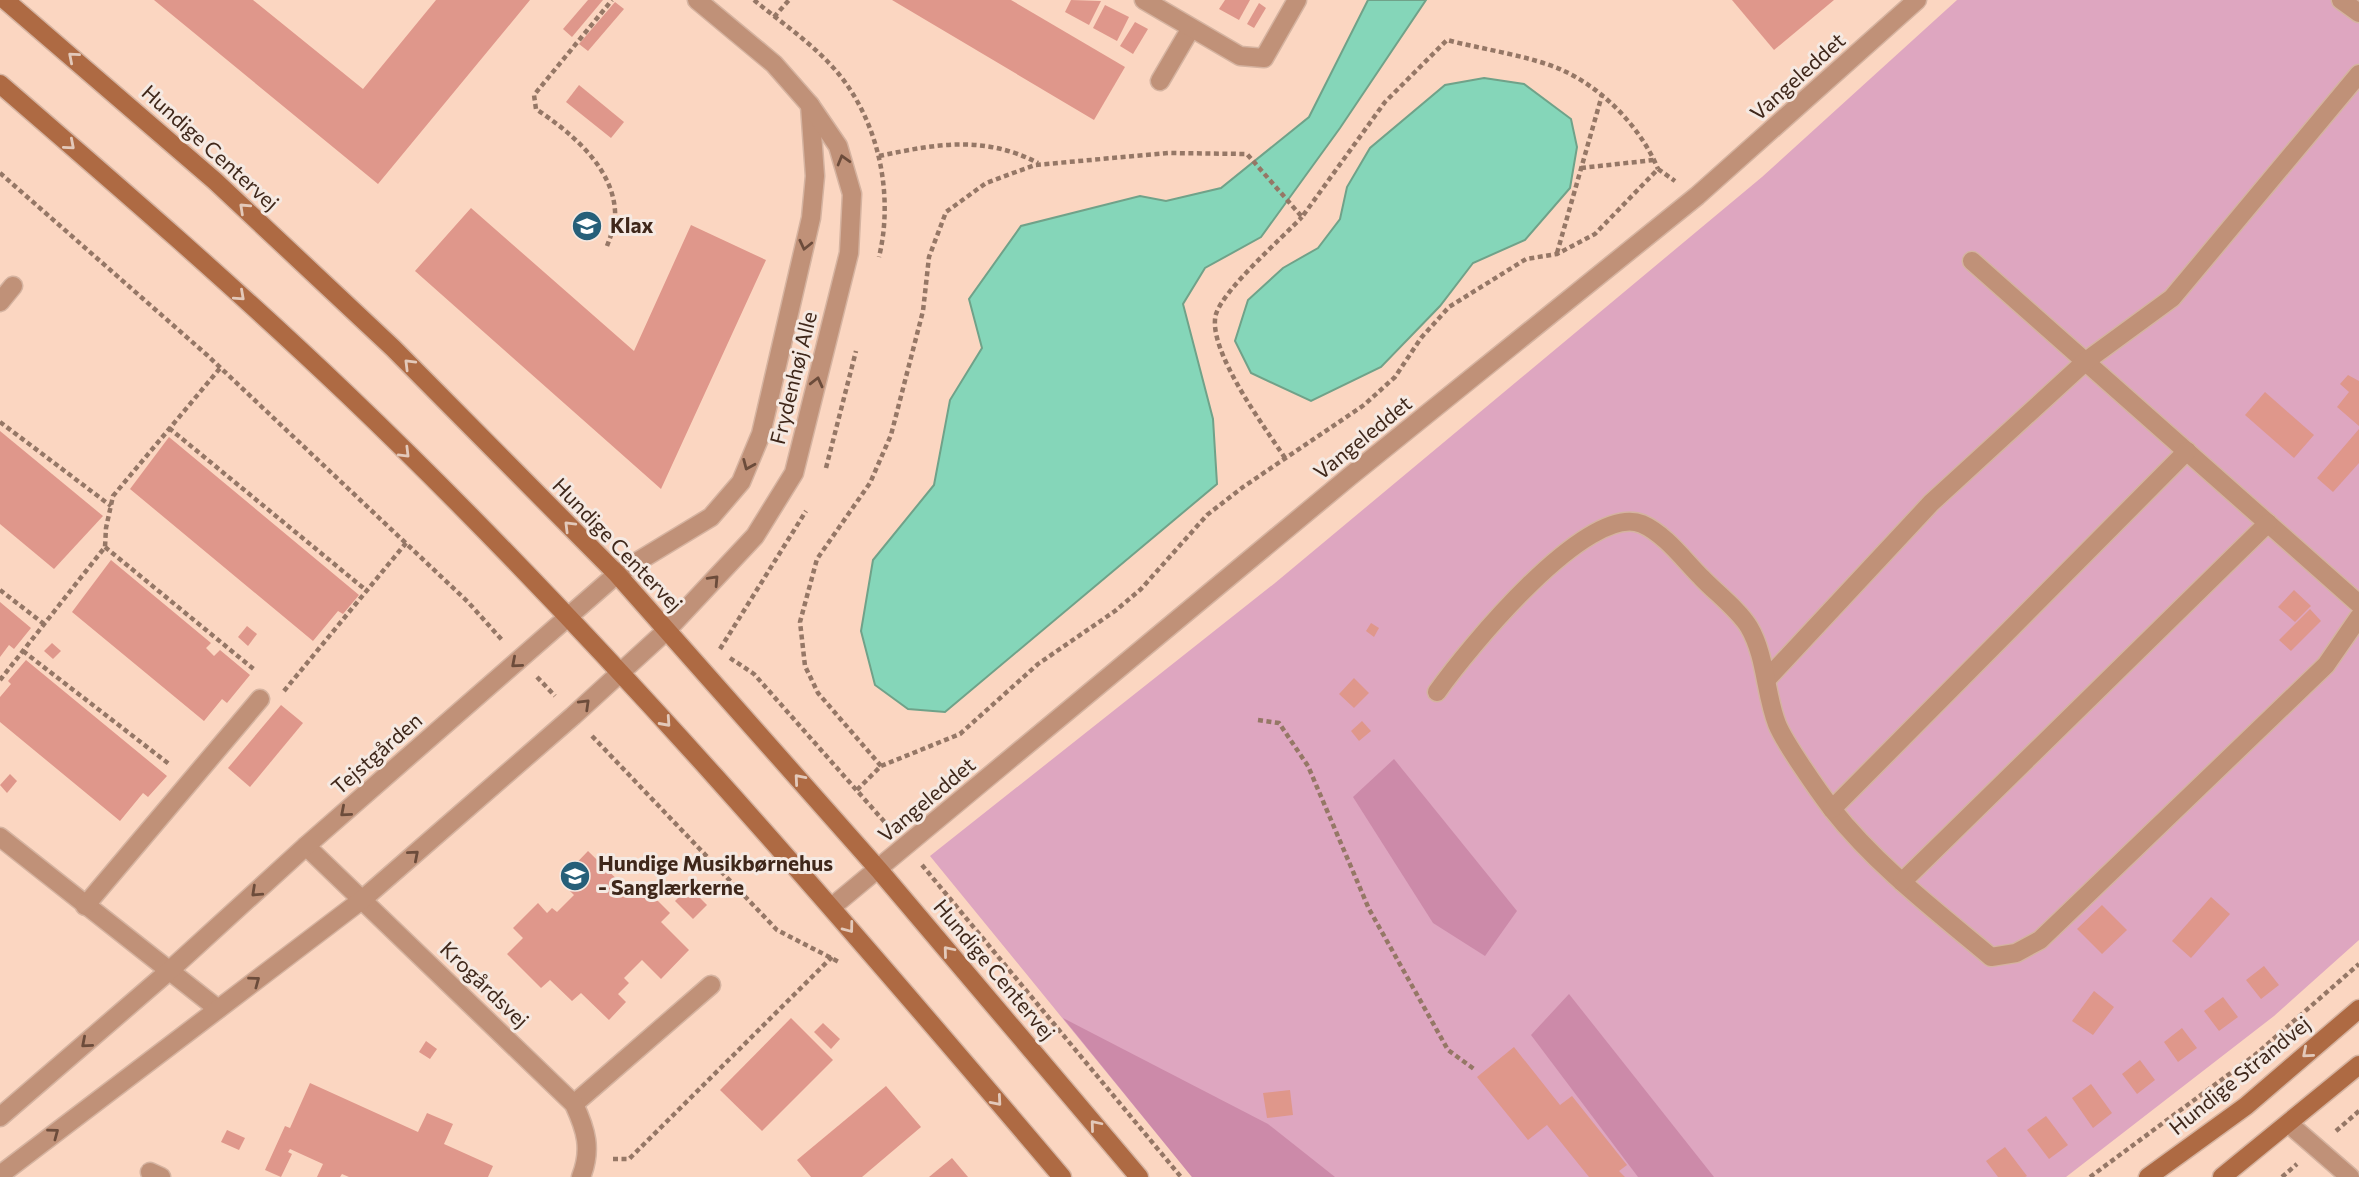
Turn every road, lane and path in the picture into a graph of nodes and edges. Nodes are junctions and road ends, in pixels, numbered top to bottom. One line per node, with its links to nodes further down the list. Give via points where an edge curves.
1 (5, 0): 39 (street, Hundige Centervej, one-way to 1, via 394,348 215,181)
2 (612, 0): 24 (path, via 534,95 536,108 595,160 611,184 615,220)
3 (696, 0): 16 (street, Frydenhøj Alle, via 774,64)
4 (789, 0): 10 (path)
5 (1144, 0): 11 (street)
6 (1297, 0): 11 (street, via 1264,58 1240,56)
7 (1917, 0): 22 (street, Vangeleddet)
8 (2341, 0): 9 (street)
9 (2359, 13)
10 (774, 17)
11 (1191, 28): 13 (street)
12 (2359, 74): 29 (street, via 2172,298)
13 (1160, 81)
14 (0, 84): 44 (street, one-way to 44, via 349,396)
15 (1601, 95): 18 (path, via 1646,141); 20 (path); 23 (path, via 1562,70 1447,40 1385,102)
16 (810, 105): 39 (street, Frydenhøj Alle, one-way to 39, via 815,176 811,218 761,434 741,482 711,517); 46 (street, Frydenhøj Alle, one-way to 16, via 755,536 794,473 849,253 852,194 838,146)
17 (879, 156): 19 (path, via 954,143 1020,154)
18 (1654, 160): 20 (path); 21 (path)
19 (1039, 164): 23 (path, via 1168,153 1247,154); 56 (path, via 986,183 946,212 929,257 923,312 891,435 870,483 817,559 800,622 805,666 818,692)
20 (1581, 168): 25 (path)
21 (1658, 169): 22 (path); 25 (path, via 1595,234)
22 (1697, 196): 62 (street, Vangeleddet, via 1349,477)
23 (1301, 217): 34 (path, via 1227,295 1215,316 1219,346 1240,389)
24 (607, 246)
25 (1556, 254): 34 (path, via 1526,259 1449,307 1395,377 1364,405)
26 (1972, 261): 29 (street)
27 (13, 286): 28 (street)
28 (0, 302)
29 (2086, 361): 33 (street); 50 (street, via 1931,503)
30 (221, 367): 32 (path)
31 (0, 422): 35 (path)
32 (169, 428): 35 (path, via 113,496); 41 (path)
33 (2187, 451): 36 (street); 59 (street)
34 (1285, 458): 56 (path, via 1207,515 1141,589 1038,664 960,734)
35 (111, 506): 38 (path)
36 (2268, 523): 42 (street); 64 (street)
37 (406, 543): 41 (path)
38 (105, 547): 45 (path); 49 (path)
39 (617, 575): 44 (street, Tejstgården); 46 (street, Hundige Centervej)
40 (0, 590): 45 (path)
41 (367, 591): 52 (path, via 282,693)
42 (2359, 604)
43 (2359, 617): 64 (street, via 2326,665 2040,940 2016,953 1991,957)
44 (568, 618): 48 (street); 61 (street, Tejstgården, one-way to 61)
45 (44, 624): 47 (path)
46 (667, 630): 48 (street); 58 (path, via 719,650 754,674); 63 (street, Hundige Centervej, one-way to 46)
47 (23, 652): 51 (path); 57 (path)
48 (620, 671): 65 (street, one-way to 48); 67 (street, one-way to 67)
49 (261, 676)
50 (1767, 679): 53 (street, via 1749,627 1674,549 1641,523 1616,522 1587,535 1513,601 1469,647); 59 (street, via 1777,724)
51 (0, 680)
52 (277, 689)
53 (1437, 692)
54 (260, 699): 57 (street)
55 (1258, 720): 75 (path, via 1279,723 1308,766 1369,909 1448,1050)
56 (881, 766): 58 (path)
57 (191, 780): 66 (street)
58 (857, 790): 62 (path)
59 (1832, 808): 64 (street)
60 (0, 837): 66 (street)
61 (306, 846): 65 (street, Krogårdsvej); 70 (street, Tejstgården, one-way to 70)
62 (906, 847): 63 (street, Vangeleddet); 84 (path)
63 (879, 870): 67 (street, Vangeleddet); 83 (street, Hundige Centervej, one-way to 63)
64 (1902, 883)
65 (363, 900): 72 (street, one-way to 65); 76 (street, Krogårdsvej)
66 (85, 906): 70 (street)
67 (834, 906): 68 (street, one-way to 68)
68 (855, 936): 79 (path, via 629,1159); 82 (street, one-way to 82)
69 (2359, 964): 85 (path, via 2255,1055)
70 (169, 971): 72 (street); 77 (street, Tejstgården, one-way to 77)
71 (711, 985): 76 (street)
72 (218, 1009): 80 (street, one-way to 72)
73 (2359, 1009): 86 (street, Hundige Strandvej, one-way to 86, via 2246,1106)
74 (2359, 1065): 78 (street)
75 (1474, 1069)
76 (574, 1104): 79 (street, Krogårdsvej, via 587,1130)
77 (0, 1117)
78 (2289, 1124): 87 (street); 88 (street)
79 (587, 1160): 81 (street, Krogårdsvej)
80 (0, 1175)
81 (581, 1177)
82 (1062, 1177)
83 (1139, 1177)
84 (1181, 1177)
85 (2090, 1177)
86 (2148, 1177)
87 (2222, 1177)
88 (2350, 1177)

